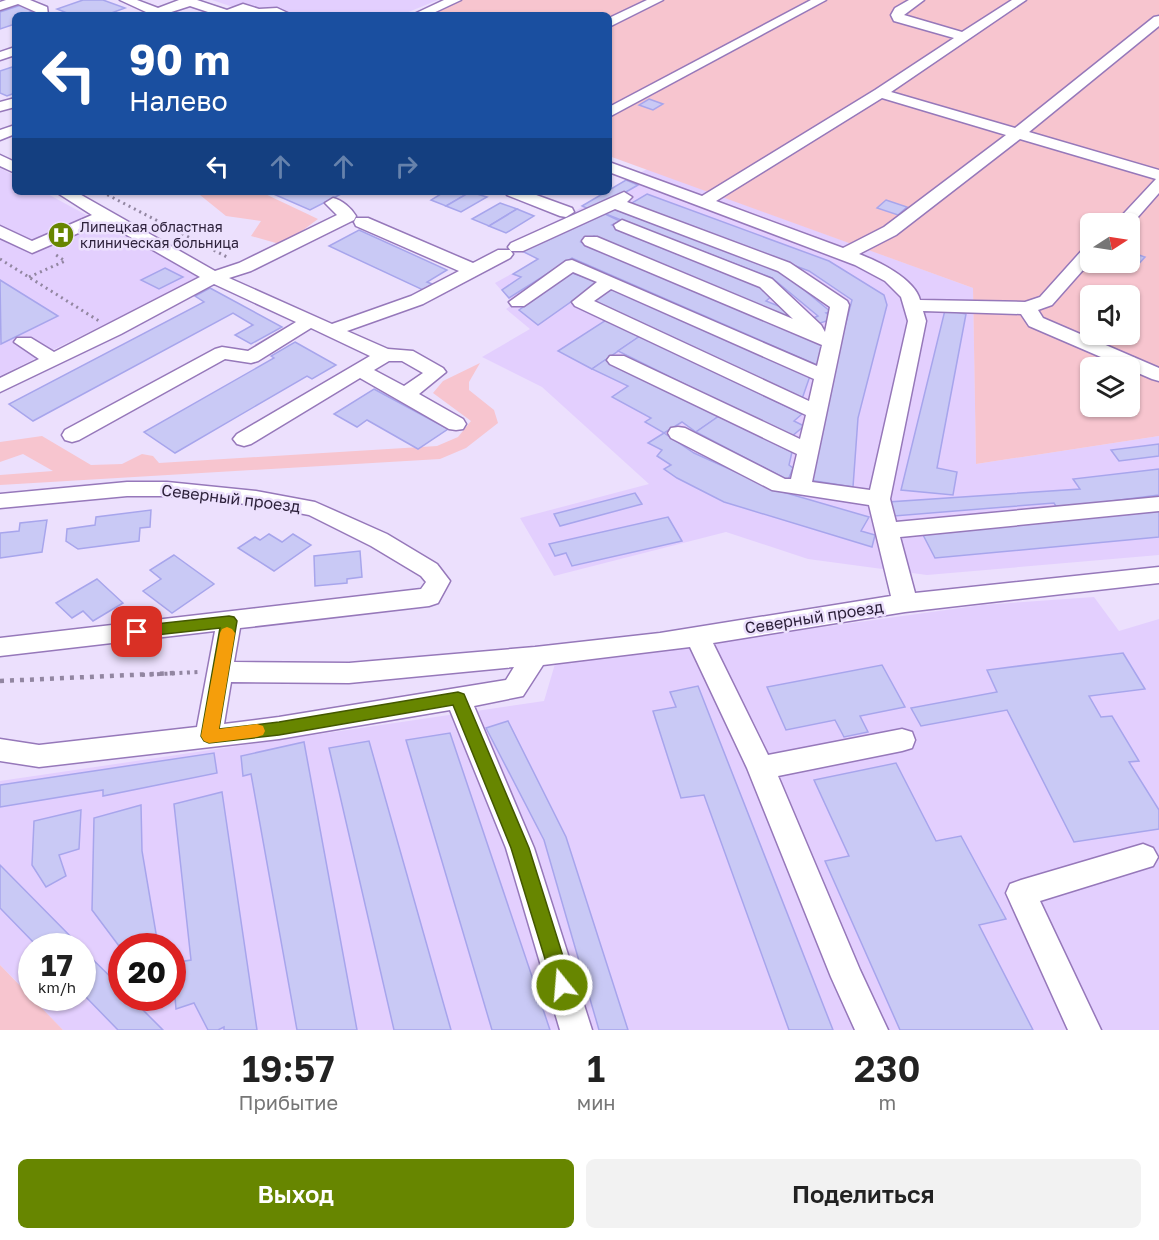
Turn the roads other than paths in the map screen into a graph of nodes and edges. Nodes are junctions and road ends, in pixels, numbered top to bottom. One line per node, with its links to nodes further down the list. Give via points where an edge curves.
1 (19, 0): 9 (street); 11 (street)
2 (126, 0): 12 (street)
3 (216, 0): 10 (street)
4 (455, 0): 17 (street)
5 (657, 0): 19 (street)
6 (820, 0): 22 (street)
7 (918, 0): 20 (street, via 899,11 899,18)
8 (1020, 0): 20 (street)
9 (0, 6)
10 (191, 6): 13 (street); 14 (street)
11 (43, 12)
12 (149, 12)
13 (162, 12)
14 (216, 12)
15 (235, 12): 16 (street, via 243,8)
16 (255, 12)
17 (425, 12)
18 (1159, 20): 23 (street)
19 (612, 22)
20 (964, 37): 21 (street)
21 (880, 93): 23 (street); 30 (street)
22 (612, 112)
23 (1018, 133): 25 (street); 40 (street, via 890,231)
24 (612, 168): 27 (street)
25 (1159, 175)
26 (1159, 183): 34 (street)
27 (653, 184): 30 (street); 32 (street)
28 (69, 195): 35 (street)
29 (521, 195): 33 (street)
30 (702, 202): 40 (street)
31 (333, 203): 43 (street, via 348,216 245,267)
32 (613, 203): 42 (street); 51 (street, via 784,267 840,305)
33 (566, 212)
34 (1132, 213)
35 (105, 215): 38 (street, via 32,248); 43 (street)
36 (362, 222): 42 (street)
37 (622, 225): 51 (street, via 766,283 807,324)
38 (0, 231)
39 (591, 241): 51 (street)
40 (844, 255): 46 (street, via 891,277 910,295)
41 (1080, 263): 47 (street, via 1046,301)
42 (473, 270): 49 (street, via 417,300)
43 (213, 277): 48 (street); 53 (street)
44 (609, 282): 45 (street, via 572,265); 57 (street); 60 (street, via 581,302)
45 (518, 302)
46 (913, 306): 47 (street); 67 (street, Северный проезд, via 917,321)
47 (1027, 308): 56 (street, via 1036,322)
48 (310, 321): 49 (street); 63 (street, via 251,357 222,353)
49 (332, 330): 52 (street)
50 (24, 342): 53 (street)
51 (832, 342): 57 (street)
52 (385, 355): 55 (street); 59 (street, via 406,354 436,372)
53 (54, 360): 58 (street)
54 (617, 360): 65 (street)
55 (360, 370): 59 (street); 64 (street)
56 (1159, 375)
57 (824, 376): 60 (street)
58 (0, 386)
59 (405, 395): 61 (street)
60 (816, 412): 65 (street)
61 (456, 424)
62 (678, 433): 66 (street, via 780,486)
63 (72, 435)
64 (244, 439)
65 (808, 451): 66 (street)
66 (800, 488): 67 (street)
67 (879, 499): 70 (street, Северный проезд)
68 (0, 501): 73 (street, Северный проезд, via 127,489 276,501 326,514 389,546 429,570 438,581 429,597)
69 (1159, 504): 70 (street)
70 (887, 531): 72 (street, Северный проезд)
71 (1159, 575): 72 (street)
72 (905, 603): 74 (street, Северный проезд)
73 (229, 621): 75 (street, Северный проезд); 77 (street)
74 (697, 636): 76 (street, Северный проезд); 82 (street)
75 (0, 647)
76 (535, 656): 77 (street, Северный проезд, via 349,673); 78 (street, via 514,689)
77 (220, 672): 79 (street)
78 (458, 698): 79 (street); 84 (street, via 520,848)
79 (209, 736): 81 (street, via 39,756)
80 (902, 740): 82 (street)
81 (0, 750)
82 (761, 768): 85 (street)
83 (1143, 856): 86 (street, via 1021,893)
84 (576, 1030)
85 (872, 1030)
86 (1085, 1030)

